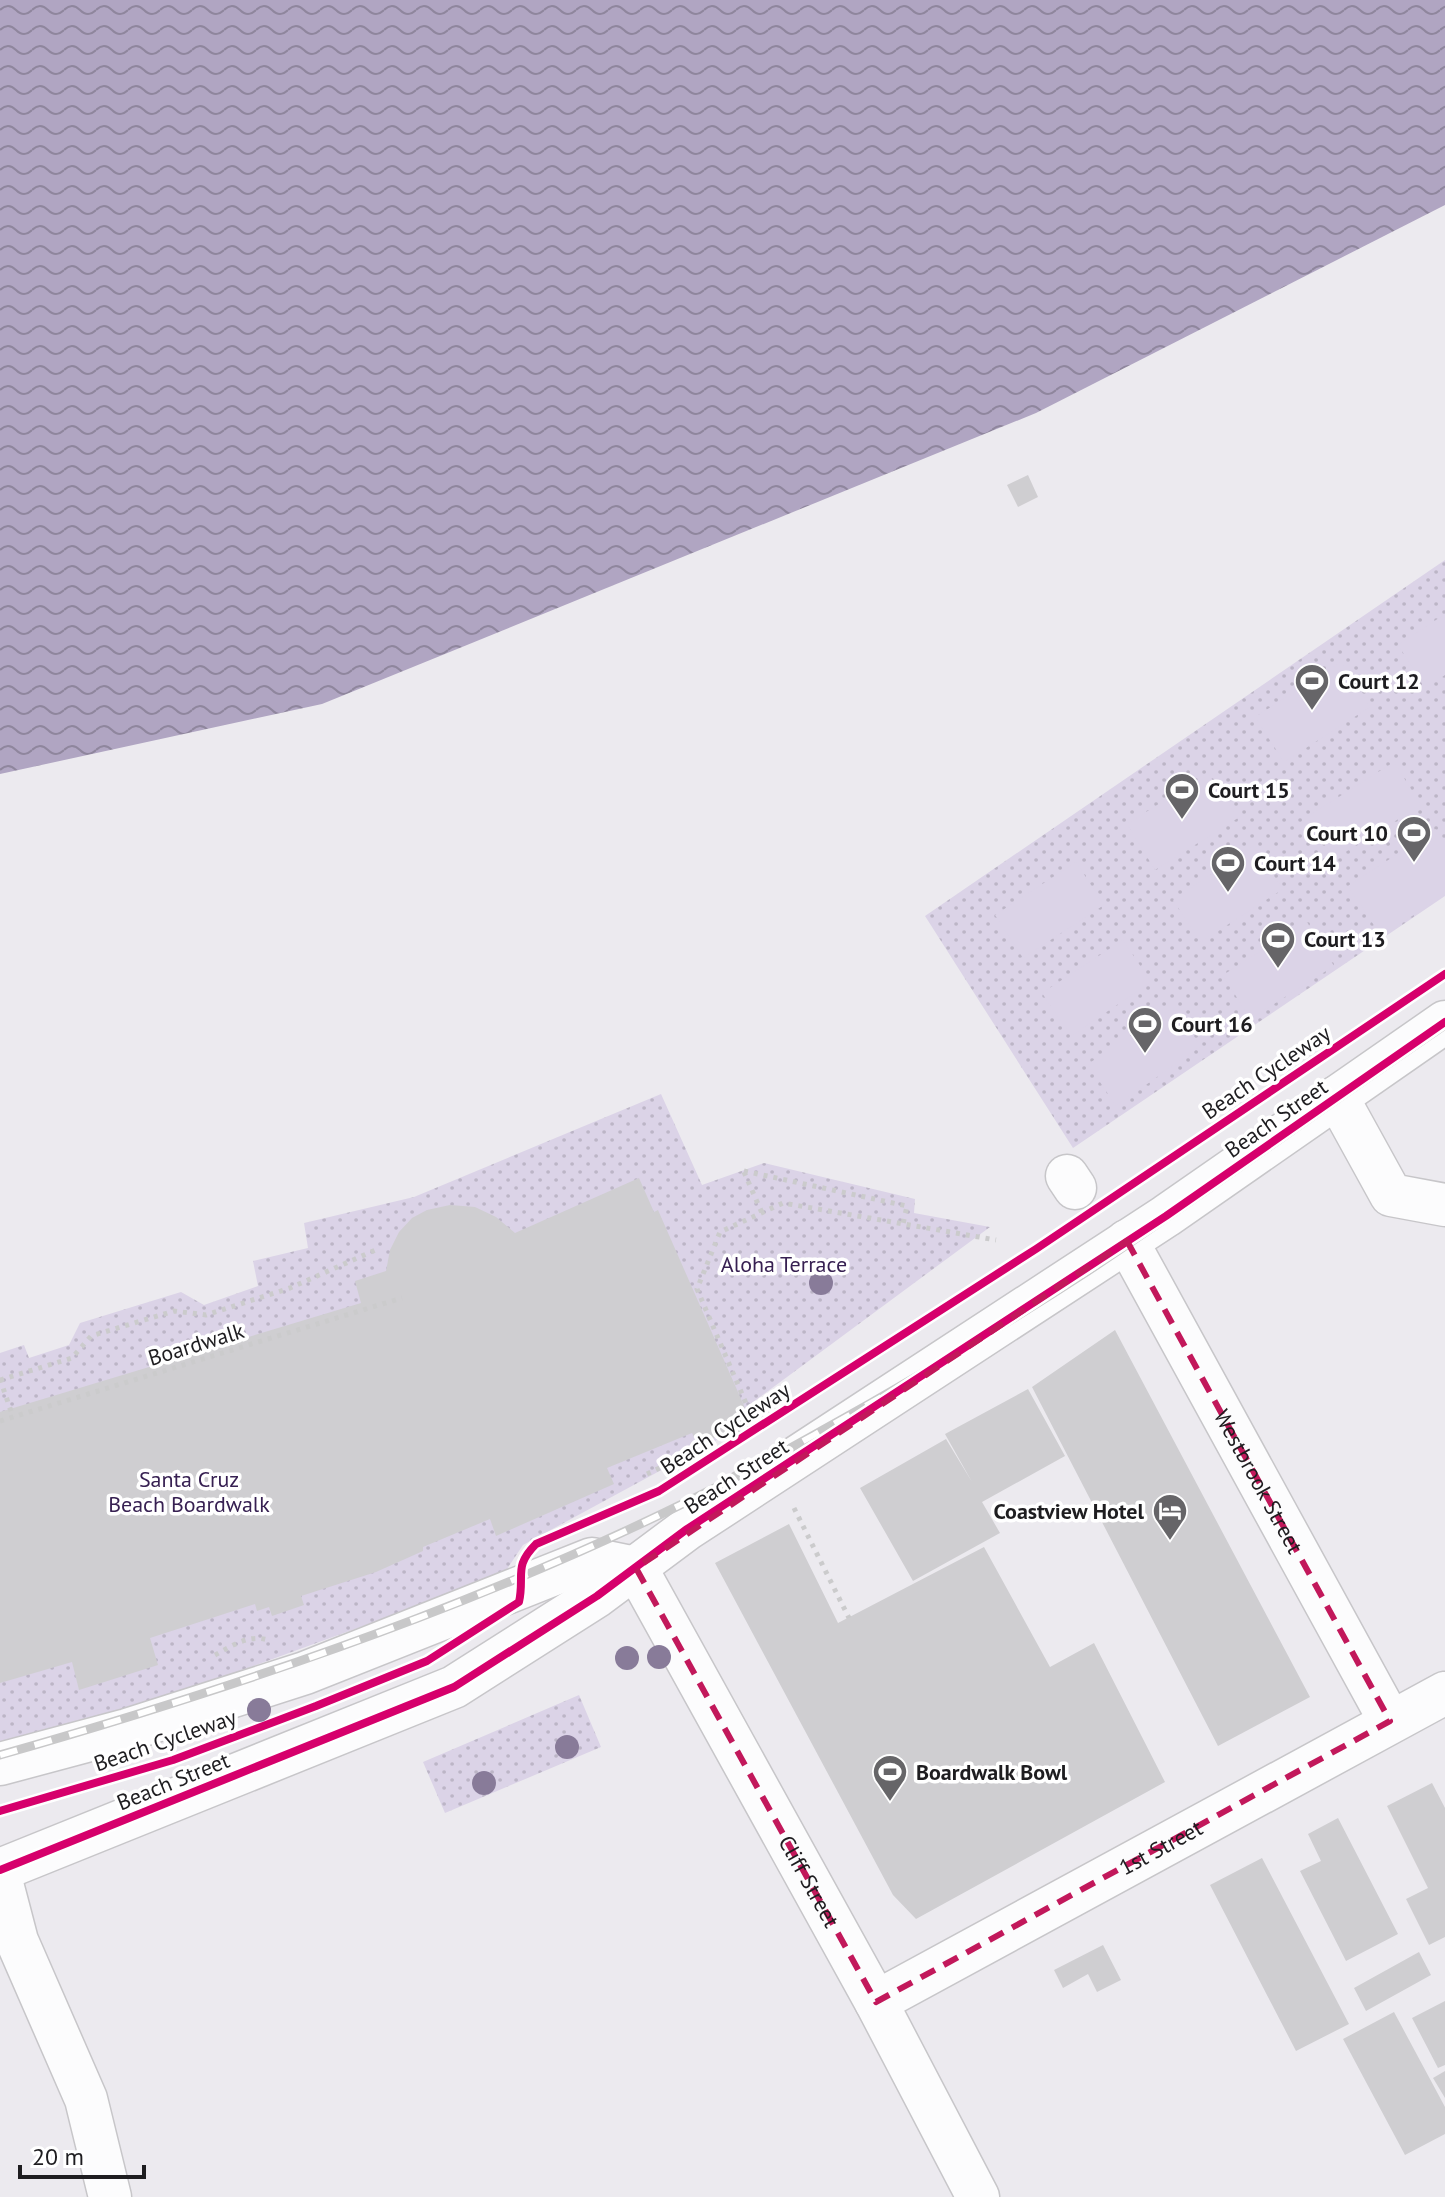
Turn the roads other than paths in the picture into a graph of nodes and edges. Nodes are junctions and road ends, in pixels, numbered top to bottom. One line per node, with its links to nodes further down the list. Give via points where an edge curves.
1 (1445, 1022): 2 (street, Beach Street)
2 (1337, 1097): 3 (street, via 1391,1195); 4 (street, Beach Street)
3 (1445, 1205)
4 (1127, 1241): 5 (street, Beach Street, via 687,1529); 7 (street, Westbrook Street)
5 (636, 1568): 8 (street, via 592,1559 305,1673); 9 (street, Beach Street, via 454,1687); 11 (street, Cliff Street)
6 (1445, 1693): 7 (street, 1st Street)
7 (1390, 1721): 11 (street, 1st Street)
8 (0, 1764)
9 (0, 1870)
10 (0, 1876): 12 (street, via 17,1941 86,2099)
11 (876, 2002): 13 (street, Cliff Street)
12 (110, 2197)
13 (978, 2197)

